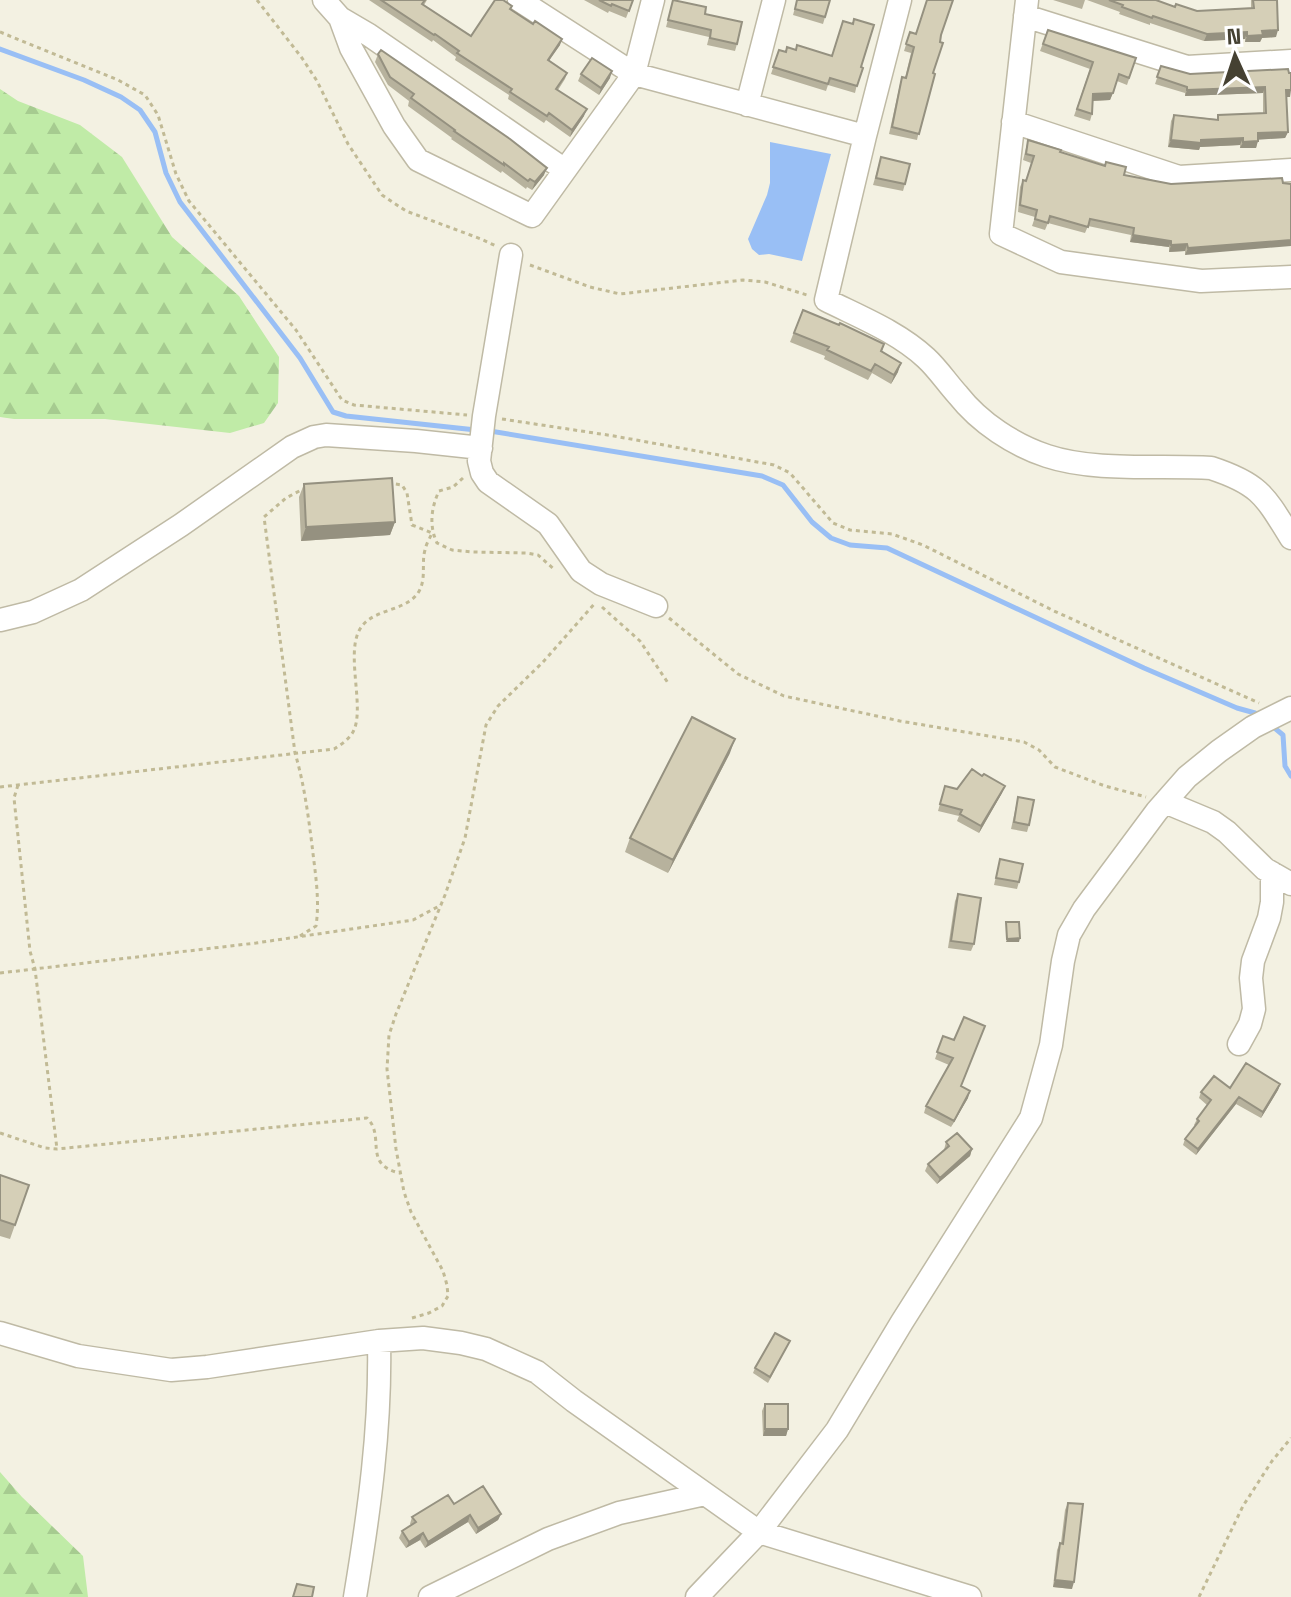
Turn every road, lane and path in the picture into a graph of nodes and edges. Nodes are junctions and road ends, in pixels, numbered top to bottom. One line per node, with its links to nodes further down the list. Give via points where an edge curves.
1 (324, 0): 7 (street)
2 (519, 0): 10 (street)
3 (653, 0): 10 (street)
4 (774, 0): 11 (street)
5 (900, 0): 13 (street)
6 (1026, 8): 9 (street, via 1187,67); 12 (street)
7 (340, 18): 14 (street); 14 (street, via 358,61 418,160 532,216)
8 (0, 32): 18 (path, via 145,95 158,115 189,201 296,330 342,400)
9 (1291, 61)
10 (634, 74): 11 (street); 14 (street)
11 (747, 105): 13 (street)
12 (1013, 122): 15 (street, via 1179,177); 17 (street, via 1001,234 1061,262 1201,281)
13 (865, 136): 24 (street, via 826,300 912,347 976,415 1027,448 1069,463 1211,468 1233,475 1267,499)
14 (565, 170)
15 (1291, 170)
16 (511, 255): 18 (street)
17 (1291, 277)
18 (484, 416): 19 (street); 31 (path, via 774,465 790,473 833,523 923,545 1243,698)
19 (481, 448): 28 (street, via 479,461 488,482 548,524 581,571); 29 (street, via 314,437 81,590)
20 (463, 478): 23 (path, via 439,491)
21 (380, 483): 23 (path, via 402,485 412,525)
22 (312, 484): 32 (path, via 264,517)
23 (432, 533): 25 (path, via 437,543 452,550 538,555); 32 (path, via 418,594 363,624 358,633 353,732 334,749)
24 (1291, 538)
25 (563, 576)
26 (587, 596): 27 (path)
27 (596, 602): 30 (path, via 640,641); 37 (path, via 486,725 465,838)
28 (656, 606): 35 (path, via 738,674 784,696 1024,742 1055,767)
29 (0, 620)
30 (668, 683)
31 (1287, 710): 35 (street, via 1219,751)
32 (295, 753): 33 (path); 38 (path, via 318,911 316,926)
33 (18, 785): 34 (path); 39 (path, via 15,814)
34 (0, 787)
35 (1165, 802): 36 (street, via 1220,827); 50 (street, via 1069,935 1051,1045 1031,1118 837,1430)
36 (1281, 879): 41 (street, via 1253,961 1254,1009)
37 (441, 905): 38 (path, via 413,920); 44 (path, via 389,1035 387,1069)
38 (300, 936): 39 (path)
39 (35, 969): 40 (path); 43 (path)
40 (0, 973)
41 (1239, 1044)
42 (0, 1133): 43 (path)
43 (57, 1149): 44 (path, via 367,1118 381,1164)
44 (400, 1173): 45 (path, via 411,1212 443,1271 448,1296 442,1306)
45 (408, 1319)
46 (0, 1333): 47 (street, via 78,1356 171,1370)
47 (379, 1341): 49 (street, via 423,1338 461,1343 537,1372); 51 (street, via 373,1465)
48 (1291, 1438): 55 (path, via 1243,1506)
49 (705, 1494): 50 (street); 52 (street, via 619,1513 548,1539)
50 (759, 1532): 53 (street); 54 (street)
51 (355, 1597)
52 (430, 1597)
53 (697, 1597)
54 (970, 1597)
55 (1199, 1597)

